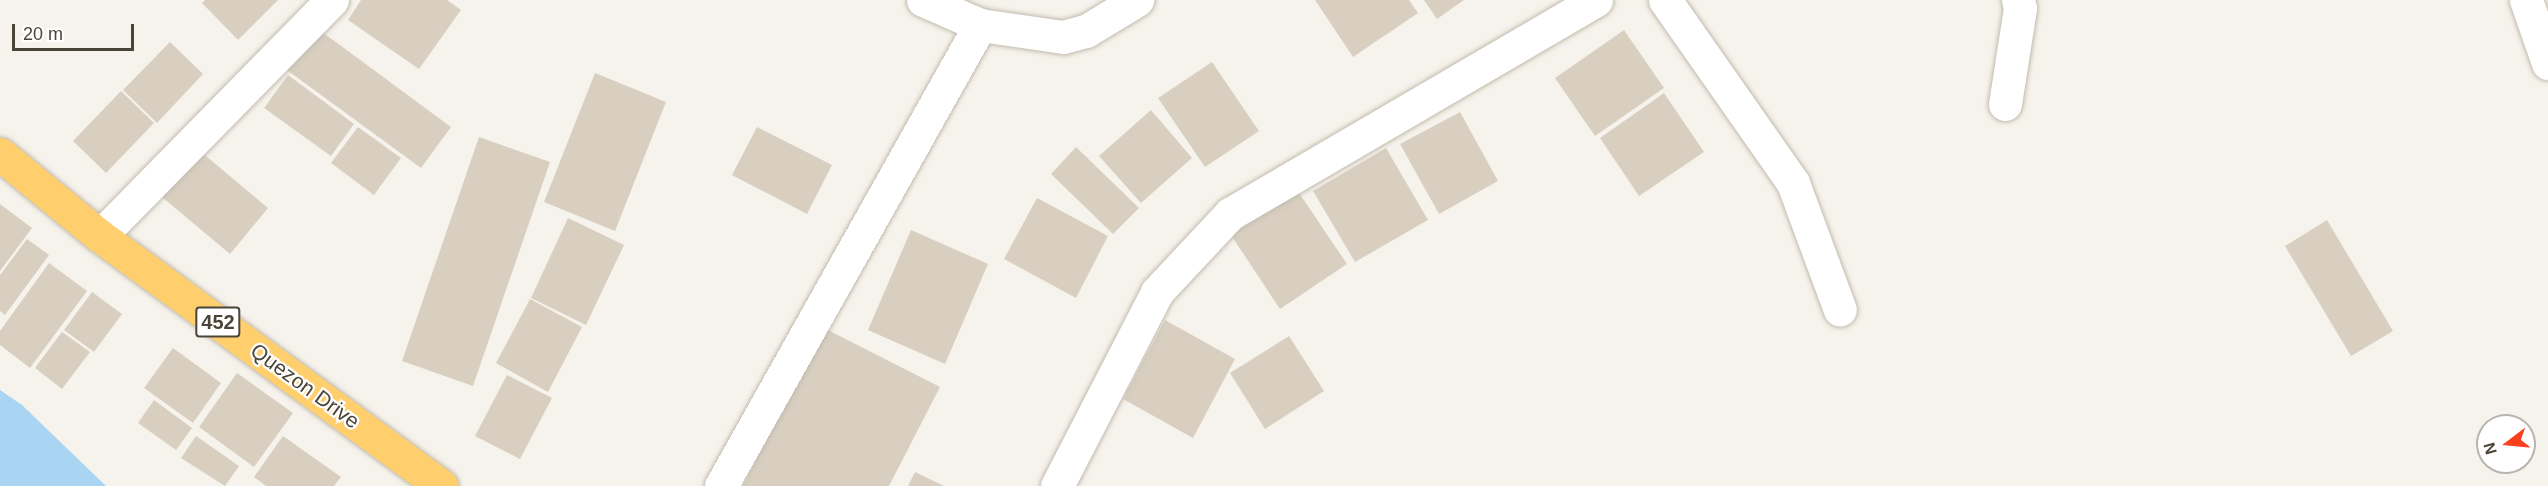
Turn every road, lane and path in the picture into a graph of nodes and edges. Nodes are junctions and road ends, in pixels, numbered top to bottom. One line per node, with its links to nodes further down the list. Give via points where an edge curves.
1 (332, 0): 12 (street)
2 (923, 0): 8 (street)
3 (1137, 0): 8 (street, via 1086,31 1063,37)
4 (1596, 0): 16 (street, via 1230,214 1157,292)
5 (1665, 0): 13 (street, via 1793,183)
6 (2018, 0): 10 (street, via 2020,8)
7 (2526, 0): 9 (street)
8 (980, 25): 15 (street)
9 (2548, 63)
10 (2004, 104)
11 (0, 153): 12 (highway, Quezon Drive / 452)
12 (100, 236): 14 (highway, Quezon Drive / 452)
13 (1840, 310)
14 (441, 486)
15 (721, 486)
16 (1057, 486)

